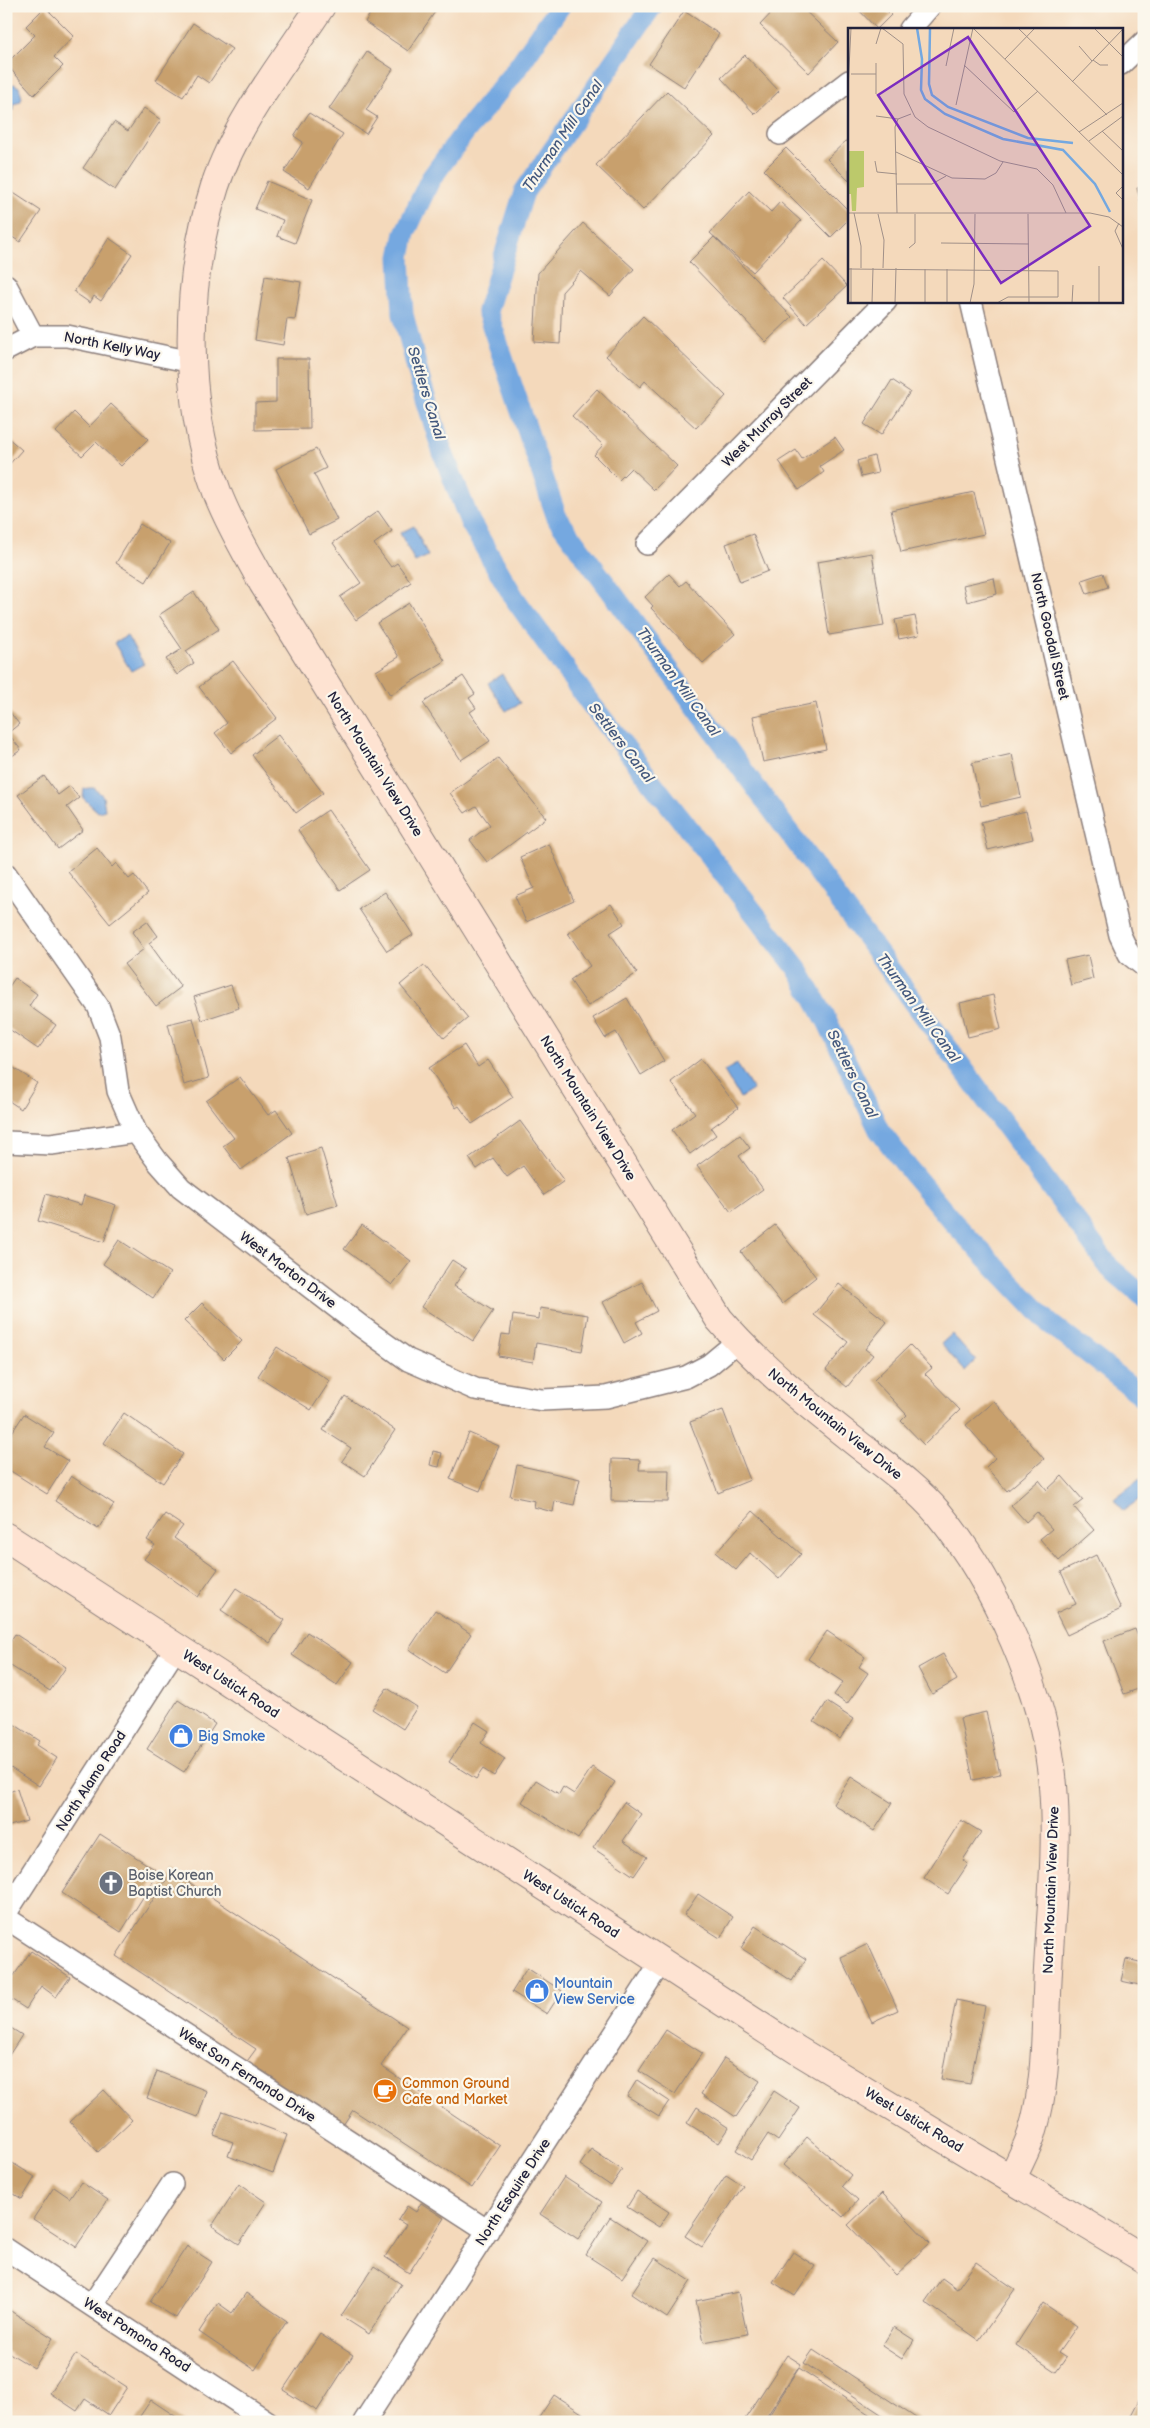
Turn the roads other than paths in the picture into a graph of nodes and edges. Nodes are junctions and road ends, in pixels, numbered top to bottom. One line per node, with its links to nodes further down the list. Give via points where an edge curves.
1 (321, 6): 13 (street, North Mountain View Drive, via 250,115 216,185 196,280)
2 (930, 6): 3 (street)
3 (911, 28)
4 (1144, 42): 5 (street)
5 (1122, 63)
6 (848, 82): 7 (street)
7 (780, 134)
8 (6, 285): 11 (street)
9 (885, 302): 14 (street, West Murray Street)
10 (971, 302): 16 (street, North Goodall Street, via 1120,935 1129,954)
11 (33, 336): 12 (street, North Kelly Way); 13 (street, North Kelly Way, via 67,336)
12 (6, 350)
13 (192, 362): 19 (street, North Mountain View Drive, via 198,416 216,490 263,583 718,1319)
14 (647, 544)
15 (6, 874): 17 (street, West Morton Drive, via 98,1006 110,1037 118,1091)
16 (1142, 966)
17 (136, 1132): 18 (street, via 51,1144); 19 (street, West Morton Drive, via 181,1188 362,1327 408,1360 475,1389 542,1400 606,1397 686,1377 710,1365)
18 (6, 1142)
19 (738, 1341): 25 (street, North Mountain View Drive, via 791,1391 937,1511 961,1542 998,1607 1028,1674 1046,1736 1053,1784 1055,1839 1041,2089 1032,2134)
20 (6, 1537): 21 (street, West Ustick Road)
21 (176, 1648): 22 (street, North Alamo Road); 24 (street, West Ustick Road)
22 (6, 1913)
23 (6, 1918): 27 (street, West San Fernando Drive)
24 (661, 1962): 25 (street, West Ustick Road, via 797,2050); 27 (street, North Esquire Drive)
25 (1012, 2179): 29 (street, West Ustick Road)
26 (172, 2184): 30 (street)
27 (488, 2231): 32 (street, North Esquire Drive)
28 (6, 2249): 30 (street, West Pomona Road)
29 (1144, 2259)
30 (92, 2305): 31 (street, West Pomona Road)
31 (268, 2422)
32 (364, 2422)

